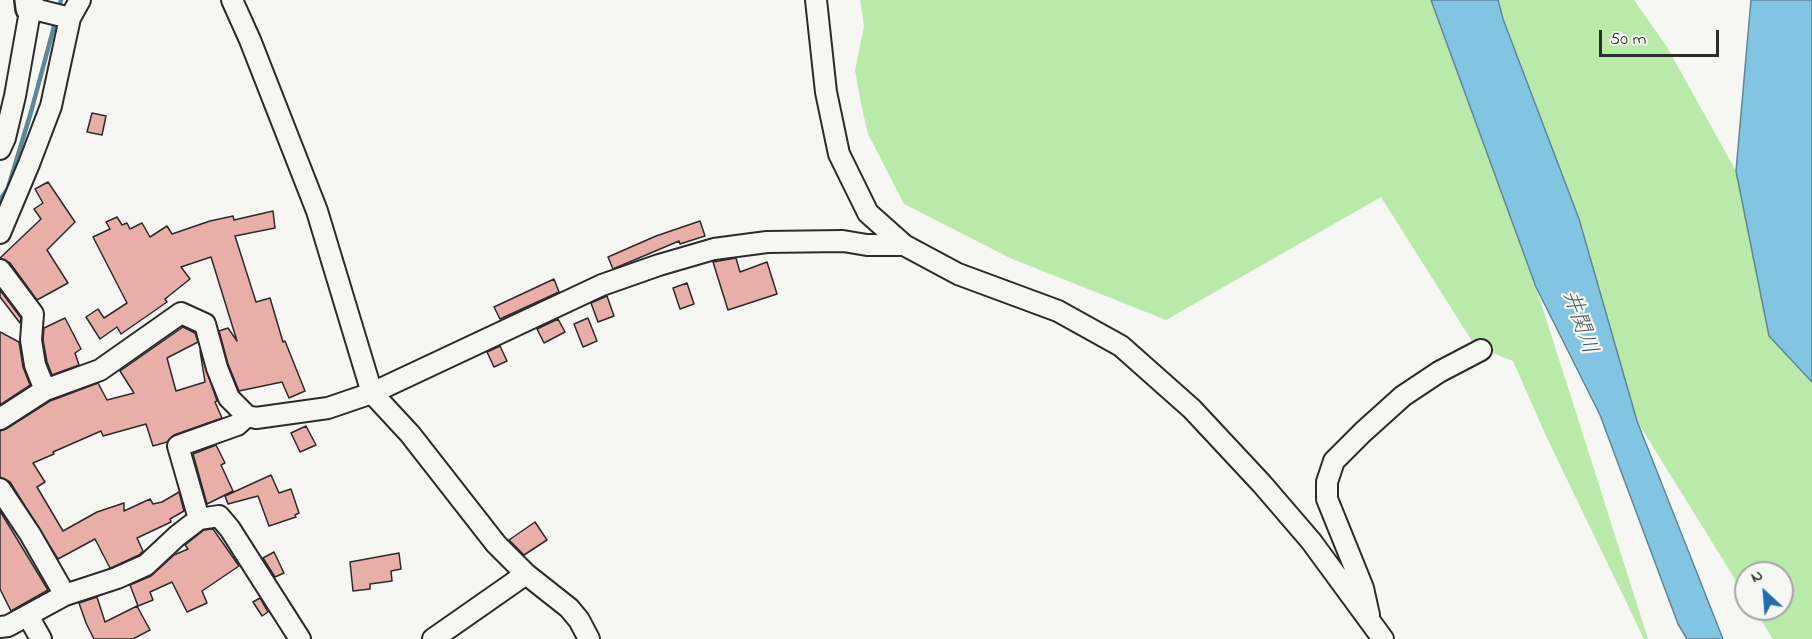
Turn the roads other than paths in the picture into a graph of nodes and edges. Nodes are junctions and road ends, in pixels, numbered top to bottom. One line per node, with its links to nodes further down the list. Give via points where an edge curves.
1 (80, 0): 4 (street)
2 (232, 0): 11 (street, via 317,211)
3 (816, 0): 7 (street, via 826,92 839,154 868,213)
4 (44, 9): 5 (street); 6 (street, via 51,106)
5 (0, 149)
6 (0, 233)
7 (904, 245): 11 (street, via 767,242 714,249 602,285); 19 (street, via 958,274 1058,311 1121,346 1192,409 1262,484)
8 (0, 270): 10 (street, via 33,314 31,340)
9 (1481, 350): 19 (street, via 1403,396 1334,462 1326,499 1363,588)
10 (45, 390): 12 (street, via 100,370 181,313 205,324 229,398); 13 (street)
11 (372, 393): 12 (street, via 328,408); 16 (street, via 410,434 495,544)
12 (247, 416): 15 (street, via 237,425 178,446)
13 (0, 419)
14 (0, 489): 17 (street)
15 (199, 519): 17 (street, via 146,565); 22 (street, via 219,516 230,529)
16 (526, 574): 23 (street); 24 (street, via 568,608)
17 (65, 595): 18 (street)
18 (28, 616): 20 (street); 21 (street)
19 (1371, 621): 25 (street)
20 (0, 627)
21 (41, 639)
22 (300, 639)
23 (433, 639)
24 (589, 639)
25 (1383, 639)

